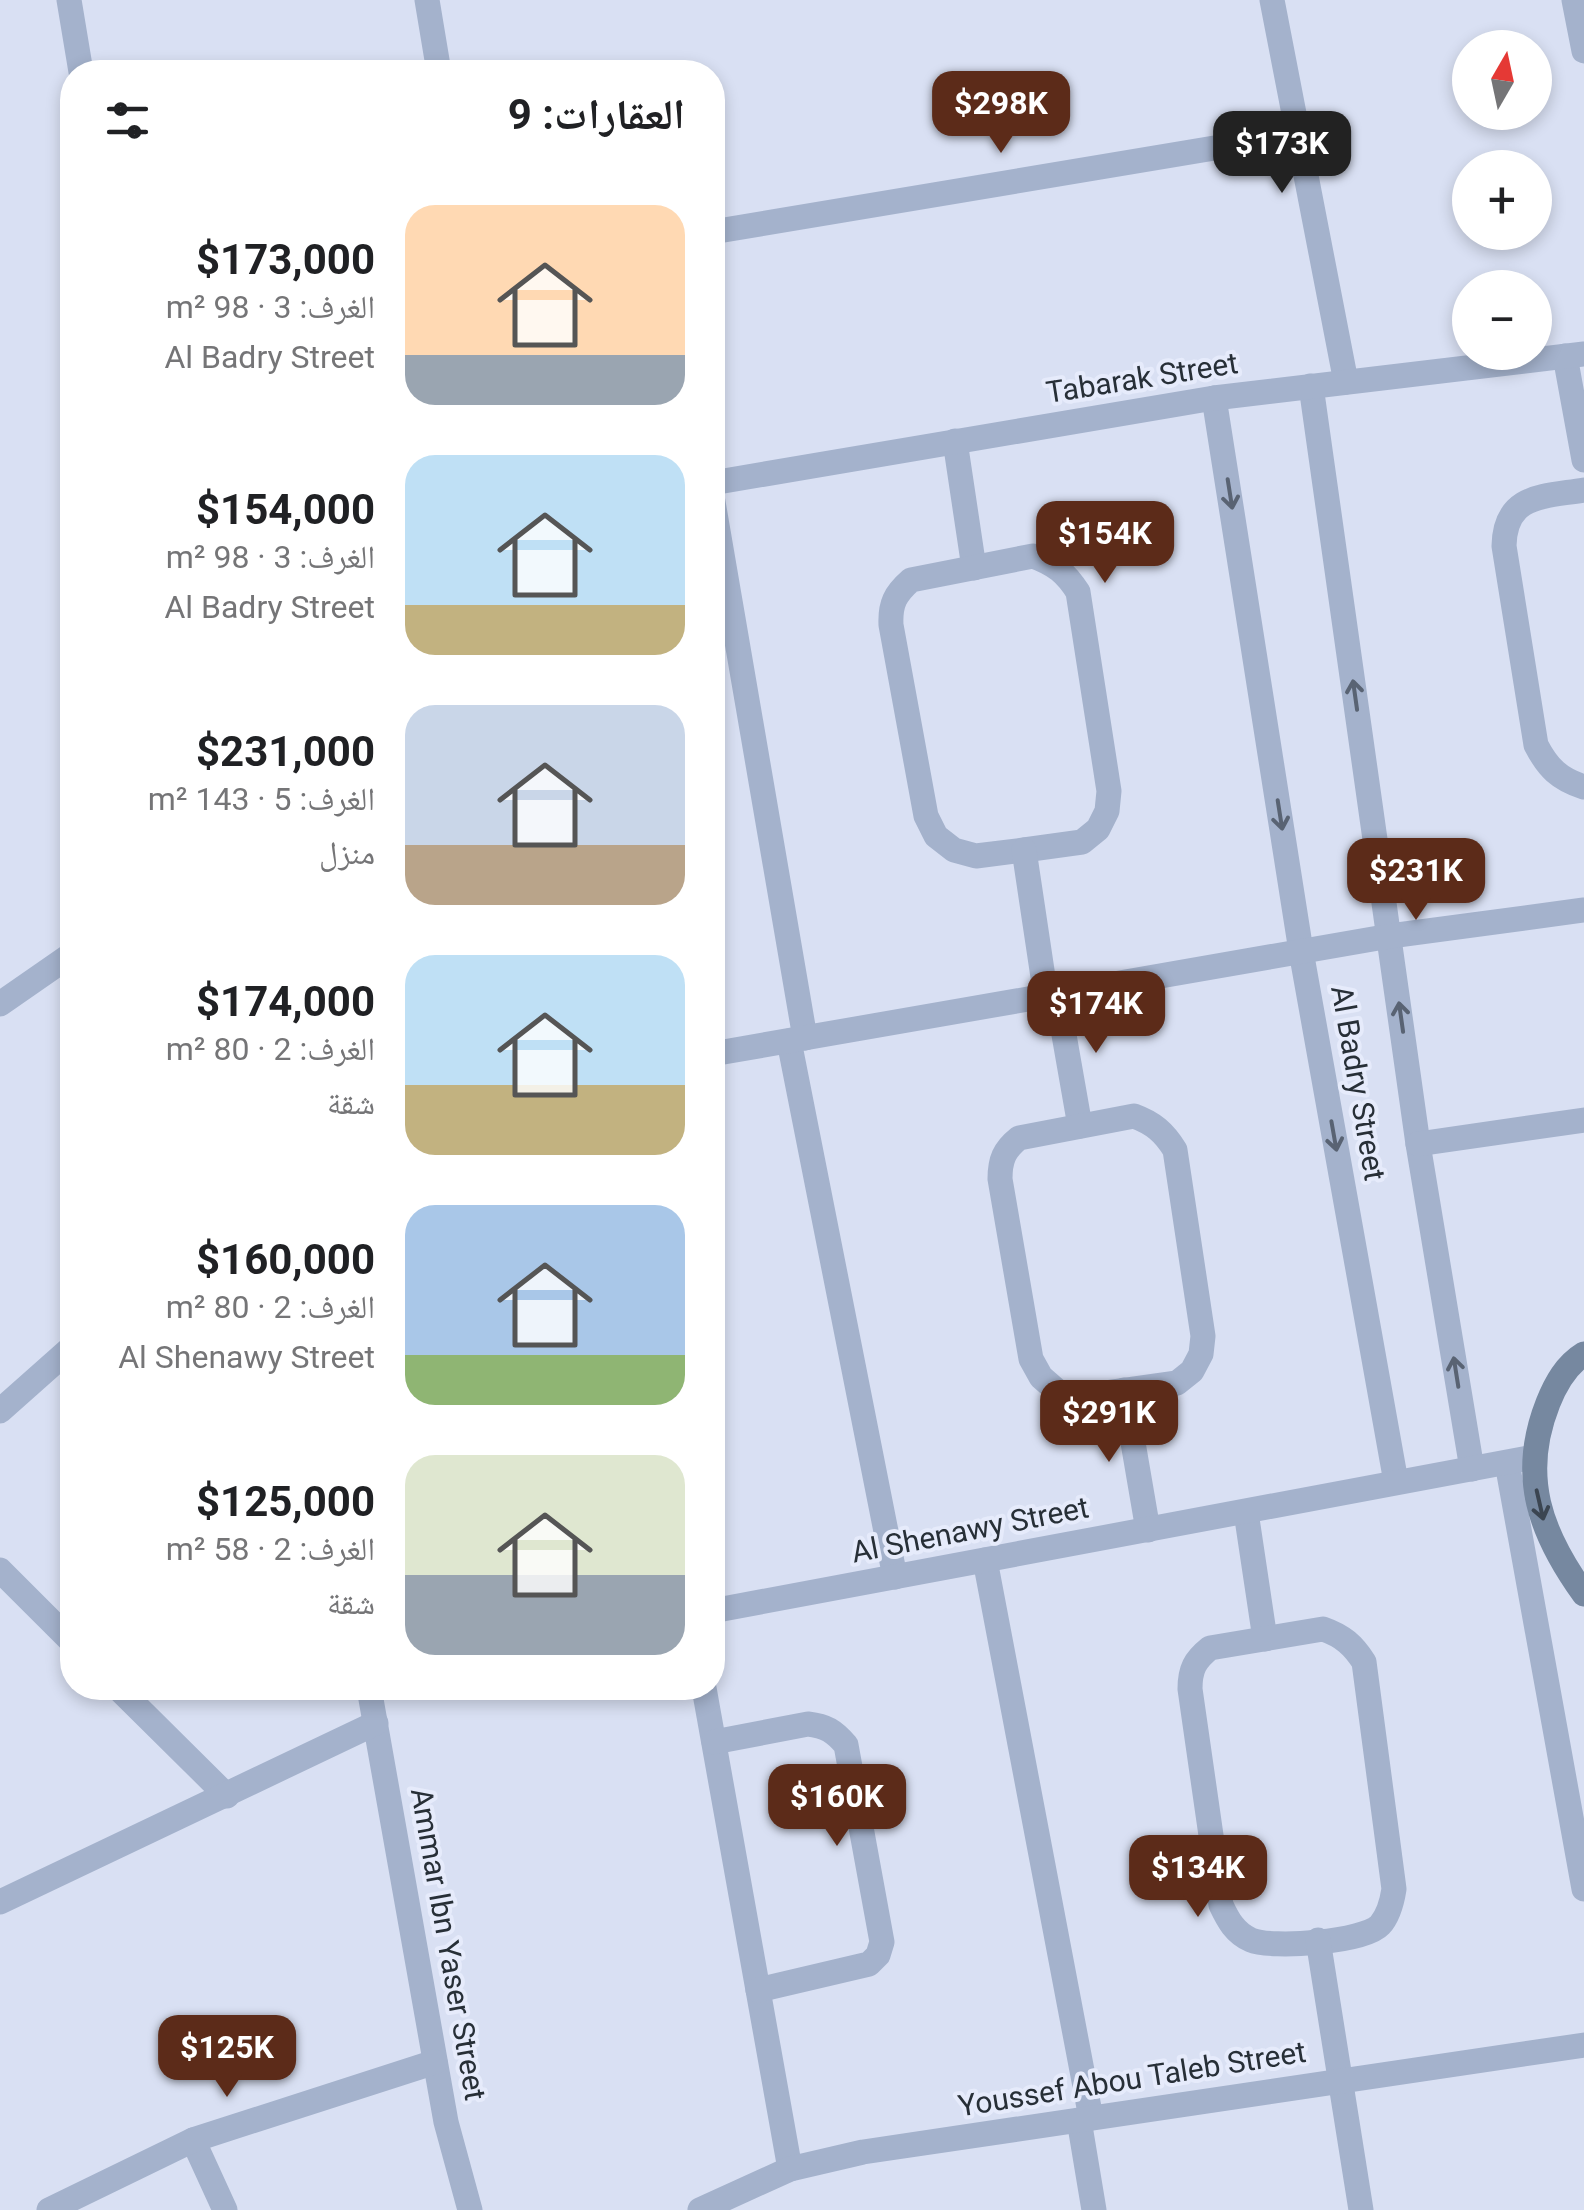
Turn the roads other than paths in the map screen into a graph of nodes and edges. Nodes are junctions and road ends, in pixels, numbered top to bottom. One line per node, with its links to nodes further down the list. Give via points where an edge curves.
1 (70, 0): 6 (street)
2 (427, 0): 7 (street)
3 (1272, 0): 8 (street)
4 (1574, 0): 5 (street)
5 (1584, 52)
6 (80, 60)
7 (437, 60)
8 (1298, 134): 9 (street); 11 (street)
9 (725, 230)
10 (1574, 355): 11 (street, Tabarak Street); 15 (street)
11 (1346, 382): 12 (street, Tabarak Street)
12 (1311, 386): 13 (street, Tabarak Street); 23 (street, Al Badry Street, one-way to 12)
13 (1214, 398): 14 (street, Tabarak Street); 24 (street, Al Badry Street, one-way to 24)
14 (955, 441): 16 (street, Tabarak Street); 18 (street)
15 (1584, 460)
16 (725, 481)
17 (1584, 490): 20 (street, via 1527,500 1512,512 1504,546 1536,746 1547,767)
18 (974, 568): 21 (street, via 911,580 890,608 891,625 926,816 936,836 976,856); 21 (street, via 1033,556 1068,575 1078,592 1107,811 1082,842)
19 (725, 579): 28 (street)
20 (1584, 788)
21 (1024, 850): 26 (street)
22 (1584, 910): 23 (street)
23 (1390, 936): 24 (street); 32 (street, Al Badry Street, one-way to 23)
24 (1301, 951): 26 (street); 40 (street, Al Badry Street, one-way to 40)
25 (60, 962): 27 (street)
26 (1051, 996): 28 (street); 31 (street)
27 (0, 1004)
28 (797, 1039): 29 (street); 45 (street)
29 (725, 1052)
30 (1584, 1120): 32 (street)
31 (1080, 1126): 35 (street, via 1019,1138 1006,1148 1000,1179 1031,1359 1041,1377 1078,1397); 35 (street, via 1134,1116 1151,1122 1175,1150 1201,1354 1177,1383)
32 (1418, 1144): 39 (street, Al Badry Street, one-way to 32)
33 (1584, 1354): 37 (street, via 1553,1390)
34 (60, 1358): 36 (street)
35 (1124, 1390): 42 (street)
36 (0, 1412)
37 (1534, 1457): 38 (street, Al Shenawy Street); 46 (street, one-way to 46, via 1546,1534)
38 (1506, 1463): 39 (street, Al Shenawy Street); 56 (street)
39 (1472, 1468): 40 (street, Al Shenawy Street)
40 (1396, 1482): 41 (street, Al Shenawy Street)
41 (1246, 1512): 42 (street, Al Shenawy Street); 49 (street)
42 (1148, 1530): 43 (street, Al Shenawy Street)
43 (985, 1560): 45 (street, Al Shenawy Street); 63 (street)
44 (0, 1570): 48 (street)
45 (895, 1577): 47 (street, Al Shenawy Street)
46 (1584, 1594)
47 (725, 1610)
48 (60, 1630)
49 (1265, 1639): 58 (street, via 1210,1648 1190,1673 1221,1905 1246,1938 1266,1945); 58 (street, via 1323,1629 1355,1647 1364,1662 1394,1889 1391,1908 1366,1936)
50 (130, 1700): 55 (street)
51 (371, 1700): 53 (street, Ammar Ibn Yaser Street)
52 (706, 1700): 54 (street)
53 (376, 1723): 55 (street); 61 (street, Ammar Ibn Yaser Street)
54 (714, 1742): 59 (street); 59 (street, via 808,1724 836,1733 846,1745 882,1942 869,1964)
55 (227, 1796): 57 (street)
56 (1584, 1888)
57 (0, 1902)
58 (1318, 1940): 62 (street)
59 (758, 1990): 65 (street)
60 (1584, 2045): 62 (street, Youssef Abou Taleb Street)
61 (436, 2062): 64 (street); 68 (street, Ammar Ibn Yaser Street)
62 (1340, 2080): 63 (street, Youssef Abou Taleb Street); 71 (street)
63 (1085, 2119): 65 (street, Youssef Abou Taleb Street); 70 (street)
64 (192, 2140): 66 (street); 67 (street)
65 (790, 2169): 69 (street, Youssef Abou Taleb Street)
66 (49, 2210)
67 (224, 2210)
68 (470, 2210)
69 (700, 2210)
70 (1094, 2210)
71 (1361, 2210)

